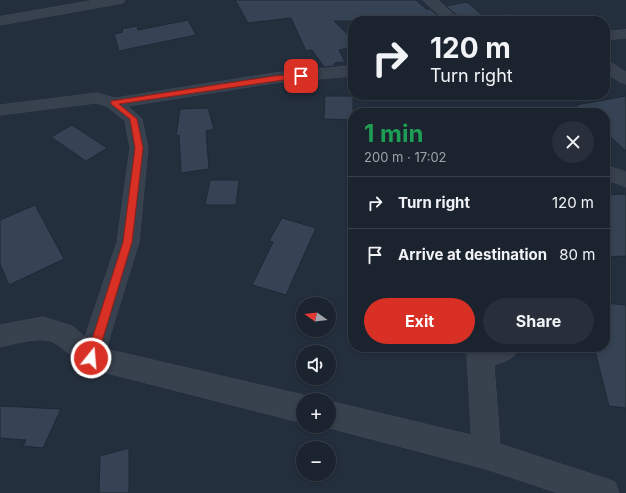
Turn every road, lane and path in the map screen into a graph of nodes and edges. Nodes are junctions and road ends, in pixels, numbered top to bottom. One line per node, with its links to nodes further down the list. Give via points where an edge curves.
1 (118, 0): 4 (street)
2 (430, 0): 3 (street)
3 (448, 16)
4 (0, 22)
5 (626, 34): 6 (street)
6 (610, 36)
7 (610, 68): 9 (street)
8 (348, 71): 10 (street, via 274,78)
9 (626, 79)
10 (114, 103): 11 (street, via 97,98); 18 (street, via 133,119 139,148 128,242)
11 (0, 110)
12 (610, 173): 13 (street)
13 (626, 181): 14 (street)
14 (610, 183)
15 (0, 336): 18 (street, via 44,328 63,334)
16 (480, 352): 17 (street); 21 (street)
17 (499, 352)
18 (91, 358): 19 (street)
19 (296, 407)
20 (336, 417): 21 (street)
21 (486, 454): 22 (street)
22 (602, 492)

